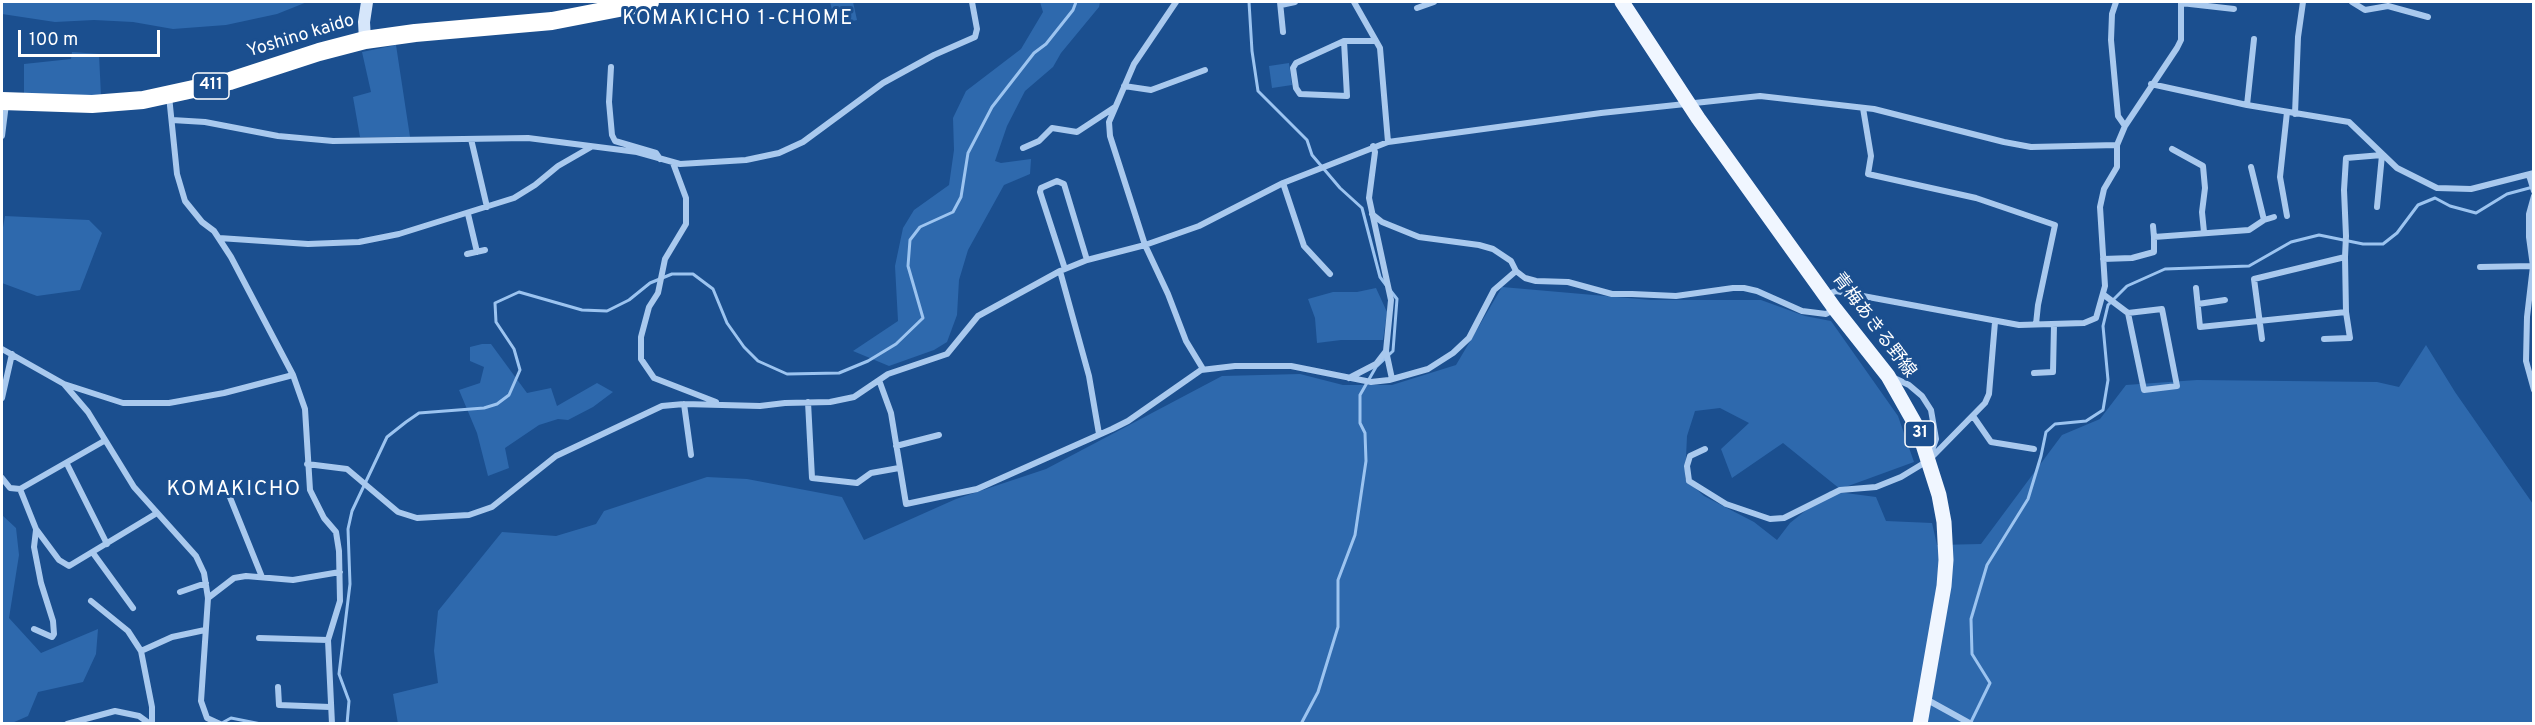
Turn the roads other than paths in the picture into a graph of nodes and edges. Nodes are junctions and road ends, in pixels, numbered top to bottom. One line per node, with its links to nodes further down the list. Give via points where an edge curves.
1 (367, 2): 19 (street)
2 (650, 2): 19 (highway, Yoshino kaido / 411, via 552,21)
3 (972, 2): 46 (street, via 975,38 883,82 803,142 779,153 746,160)
4 (1176, 2): 25 (street, via 1145,45)
5 (1295, 2): 13 (street)
6 (1354, 2): 21 (street)
7 (1434, 2): 14 (street)
8 (1622, 2): 28 (main road, 青梅あきる野線 / 31)
9 (2116, 2): 35 (street, via 2111,40 2118,116)
10 (2181, 2): 15 (street); 24 (street, via 2178,48)
11 (2303, 2): 33 (street)
12 (2352, 2): 16 (street, via 2365,10 2388,6)
13 (1281, 3): 17 (street)
14 (1417, 8)
15 (2234, 9)
16 (2428, 17)
17 (1283, 32)
18 (2254, 39): 29 (street)
19 (365, 40): 26 (highway, Yoshino kaido / 411)
20 (1344, 41): 20 (street, via 1296,63 1293,68 1300,94 1347,96); 21 (street)
21 (1377, 41): 38 (street)
22 (611, 68): 45 (street, via 609,102 615,141 656,153)
23 (1205, 70): 25 (street, via 1151,90)
24 (2151, 84): 29 (street); 35 (street)
25 (1124, 86): 30 (street)
26 (169, 96): 27 (highway, Yoshino kaido / 411, via 99,104); 34 (street)
27 (4, 102): 36 (street)
28 (1690, 104): 31 (street, via 1760,96); 38 (street); 78 (main road, 青梅あきる野線 / 31)
29 (2247, 105): 32 (street)
30 (1115, 106): 42 (street, via 1077,132 1052,128 1039,141); 65 (street, via 1109,122 1110,136)
31 (1863, 108): 39 (street, via 2031,147); 88 (street, via 1871,156 1869,174 1976,198 2055,225)
32 (2287, 112): 33 (street); 58 (street, via 2280,177)
33 (2295, 114): 44 (street, via 2349,122)
34 (172, 120): 37 (street, via 333,141); 64 (street, via 177,174 185,201)
35 (2125, 126): 39 (street)
36 (2, 136)
37 (471, 139): 41 (street, via 528,138); 54 (street)
38 (1388, 142): 40 (street)
39 (2117, 145): 70 (street, via 2117,167 2104,189 2100,207)
40 (1373, 146): 51 (street); 57 (street, via 1369,198)
41 (591, 147): 45 (street); 54 (street, via 514,198)
42 (1023, 148)
43 (2172, 149): 62 (street, via 2203,166)
44 (2382, 155): 48 (street, via 2397,168 2437,188 2490,186); 55 (street); 69 (street, via 2346,158)
45 (660, 159): 46 (street)
46 (674, 163): 106 (street, via 686,198 686,224 665,259 658,293 649,306 641,337 641,359 654,378)
47 (2251, 167): 49 (street)
48 (2531, 176): 52 (street)
49 (2253, 177): 50 (street); 60 (street)
50 (2244, 180)
51 (1283, 183): 65 (street, via 1199,225); 76 (street, via 1304,246)
52 (2533, 190)
53 (2534, 196): 72 (street, via 2529,214)
54 (487, 207): 56 (street)
55 (2377, 207)
56 (468, 214): 64 (street, via 358,242 308,244); 67 (street)
57 (1372, 214): 75 (street, via 1419,237 1493,249 1511,261); 93 (street, via 1391,299)
58 (2287, 216)
59 (2274, 217): 60 (street)
60 (2264, 220): 62 (street, via 2249,230)
61 (2153, 226): 63 (street)
62 (2204, 232): 63 (street)
63 (2154, 237): 70 (street, via 2154,252)
64 (219, 238): 97 (street)
65 (1145, 245): 71 (street); 95 (street, via 1186,341)
66 (485, 250): 67 (street)
67 (477, 252): 68 (street)
68 (467, 254)
69 (2345, 257): 83 (street); 86 (street, via 2254,279)
70 (2103, 259): 79 (street)
71 (1087, 260): 74 (street); 74 (street, via 1064,184 1057,181 1040,192)
72 (2533, 266): 73 (street); 85 (street)
73 (2480, 267)
74 (1063, 270): 99 (street, via 978,316 947,354 911,364); 108 (street)
75 (1516, 271): 82 (street, via 1525,278 1580,284 1612,294 1676,296 1744,288 1802,311 1826,314); 100 (street, via 1494,290 1473,331 1453,353 1428,369)
76 (1330, 274)
77 (2196, 288): 81 (street)
78 (1825, 295): 82 (main road, 青梅あきる野線 / 31); 87 (street, via 1836,291)
79 (2105, 296): 84 (street); 89 (street, via 2091,321)
80 (2225, 300): 81 (street)
81 (2198, 304): 86 (street, via 2200,327)
82 (1835, 309): 115 (main road, 青梅あきる野線 / 31, via 1888,376 1918,429)
83 (2346, 312): 86 (street); 91 (street, via 2350,338)
84 (2128, 313): 84 (street, via 2144,390 2177,386 2162,309)
85 (2530, 318): 102 (street, via 2526,362)
86 (2259, 321): 90 (street)
87 (1995, 322): 88 (street); 107 (street, via 1989,394)
88 (2036, 324): 89 (street)
89 (2054, 325): 96 (street, via 2052,372)
90 (2262, 339)
91 (2324, 339)
92 (2, 349): 94 (street)
93 (1386, 351): 98 (street, via 1376,364); 100 (street)
94 (12, 354): 101 (street); 103 (street)
95 (1203, 369): 98 (street, via 1291,366); 108 (street, via 1128,421)
96 (2034, 373)
97 (293, 375): 101 (street, via 170,403 123,403); 117 (street, via 305,409)
98 (1347, 379): 100 (street)
99 (879, 380): 104 (street, via 854,397); 111 (street, via 891,413)
100 (1392, 380)
101 (64, 384): 110 (street, via 88,412)
102 (2534, 390)
103 (2, 398)
104 (808, 402): 106 (street); 118 (street, via 812,478 857,483 871,473)
105 (684, 404): 106 (street); 114 (street); 117 (street, via 662,406 556,456 492,507 469,515 417,518 398,512 347,469)
106 (722, 405)
107 (1973, 416): 113 (street, via 1991,442); 115 (street)
108 (1099, 434): 118 (street, via 977,489 906,504)
109 (939, 435): 111 (street)
110 (104, 441): 116 (street); 122 (street)
111 (896, 446): 118 (street)
112 (1705, 449): 115 (street, via 1690,456 1689,481 1726,504 1770,519 1784,518 1840,490 1876,487)
113 (2034, 449)
114 (691, 455)
115 (1929, 460): 139 (main road, 青梅あきる野線 / 31, via 1944,522 1946,560)
116 (67, 464): 120 (street); 124 (street)
117 (307, 464): 126 (street, via 310,490 336,532)
118 (899, 468)
119 (2, 478): 120 (street, via 10,488)
120 (20, 489): 123 (street)
121 (227, 490): 127 (street)
122 (156, 513): 124 (street); 128 (street, via 196,556)
123 (36, 529): 125 (street, via 69,566); 133 (street, via 36,556 54,634 52,637)
124 (107, 544): 125 (street)
125 (93, 553): 132 (street)
126 (340, 572): 127 (street, via 293,580); 136 (street, via 340,601)
127 (262, 578): 130 (street, via 234,578)
128 (206, 583): 129 (street); 130 (street)
129 (180, 592)
130 (208, 598): 134 (street)
131 (91, 601): 137 (street, via 128,631)
132 (133, 608)
133 (34, 629)
134 (206, 630): 137 (street); 141 (street, via 201,701)
135 (259, 638): 136 (street)
136 (328, 640): 140 (street)
137 (141, 651): 143 (street, via 152,707)
138 (278, 687): 140 (street, via 279,705)
139 (1924, 698): 147 (main road, 青梅あきる野線 / 31); 148 (street)
140 (330, 707): 146 (street)
141 (207, 718): 144 (street); 145 (street)
142 (67, 723): 143 (street, via 115,711)
143 (151, 723)
144 (199, 723)
145 (219, 723)
146 (332, 723)
147 (1920, 723)
148 (1971, 723)

